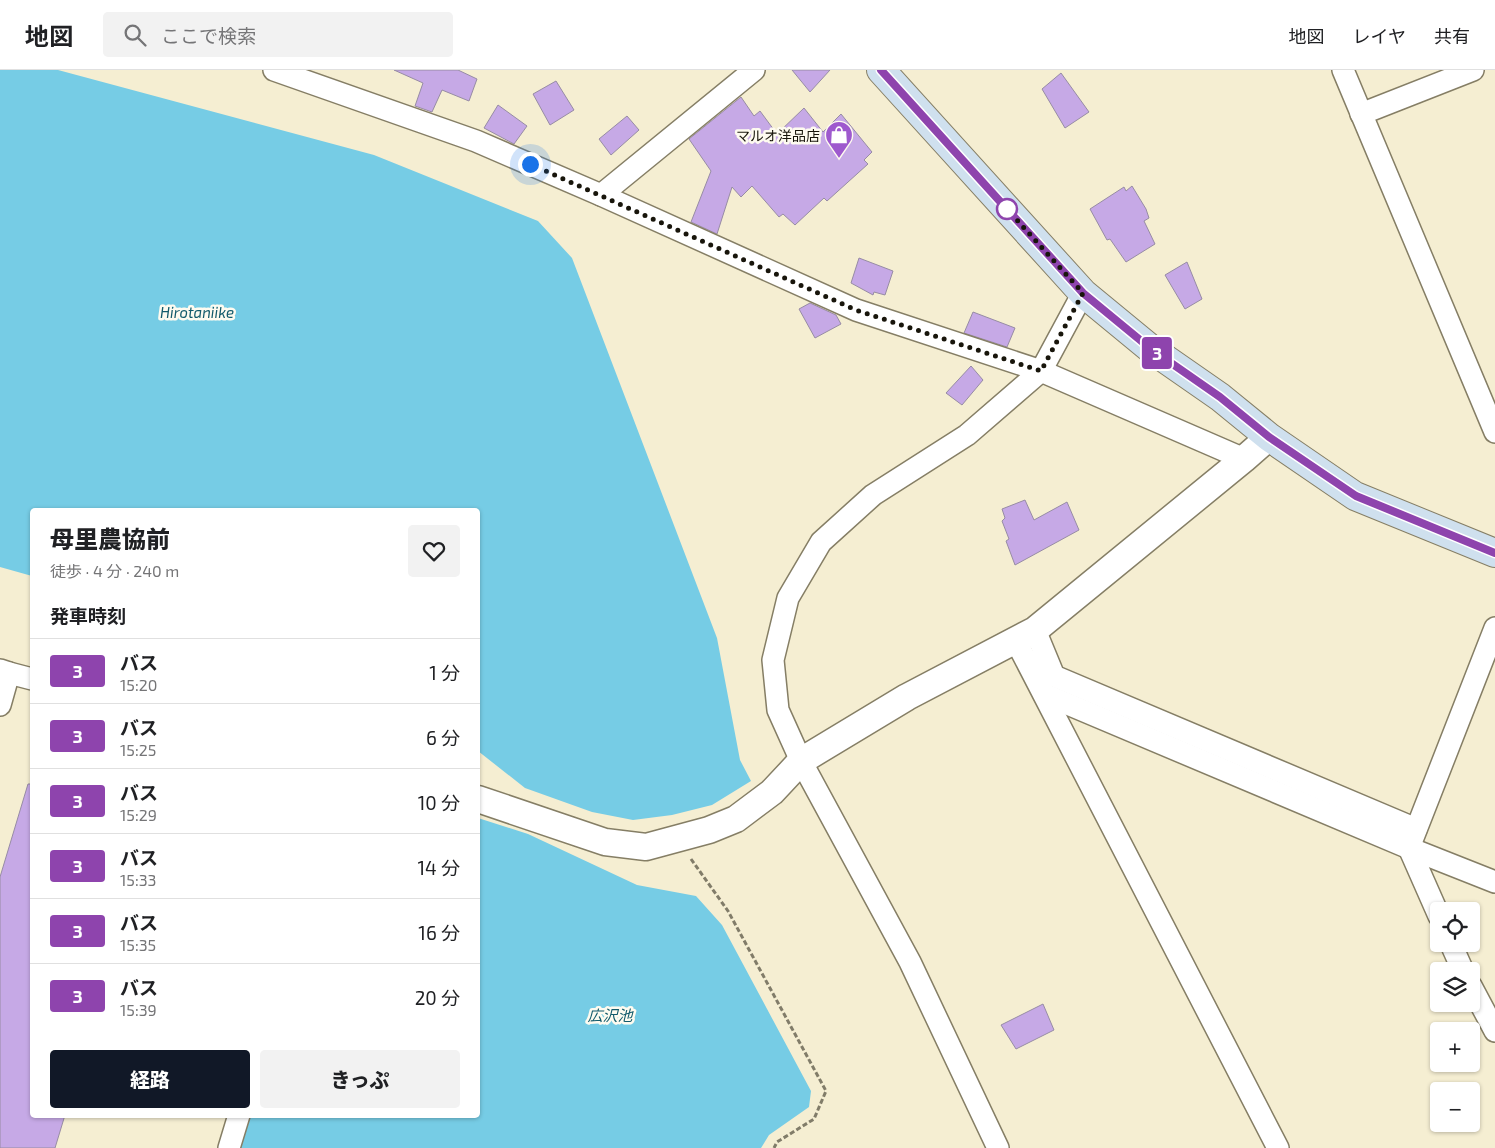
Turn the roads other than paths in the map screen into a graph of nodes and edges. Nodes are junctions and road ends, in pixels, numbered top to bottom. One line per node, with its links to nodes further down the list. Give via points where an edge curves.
1 (274, 70): 7 (street, via 476,141)
2 (754, 70): 7 (street)
3 (881, 70): 8 (main road)
4 (1343, 70): 6 (street)
5 (1473, 70): 6 (street)
6 (1361, 114): 10 (street)
7 (602, 194): 9 (street, via 856,310)
8 (1083, 293): 9 (street); 11 (main road, via 1151,349 1220,397)
9 (1041, 371): 12 (street); 20 (street, via 967,436 873,495 821,542 788,598 772,660 778,710)
10 (1495, 432)
11 (1269, 437): 12 (street); 13 (main road, via 1356,496)
12 (1244, 459): 15 (street)
13 (1495, 553)
14 (1495, 628): 22 (street)
15 (1026, 635): 18 (street); 20 (street, via 907,698); 22 (street, via 1054,676)
16 (5, 672): 17 (street); 19 (street)
17 (30, 678)
18 (1044, 694): 22 (street); 30 (street)
19 (0, 705)
20 (801, 761): 21 (street, via 772,792 736,818 709,830 646,847 605,842); 29 (street, via 910,962)
21 (480, 800)
22 (1413, 838): 23 (street); 24 (street)
23 (1495, 882)
24 (1434, 902)
25 (1480, 1003): 26 (street)
26 (1495, 1031)
27 (237, 1118): 28 (street)
28 (229, 1148)
29 (998, 1148)
30 (1278, 1148)

